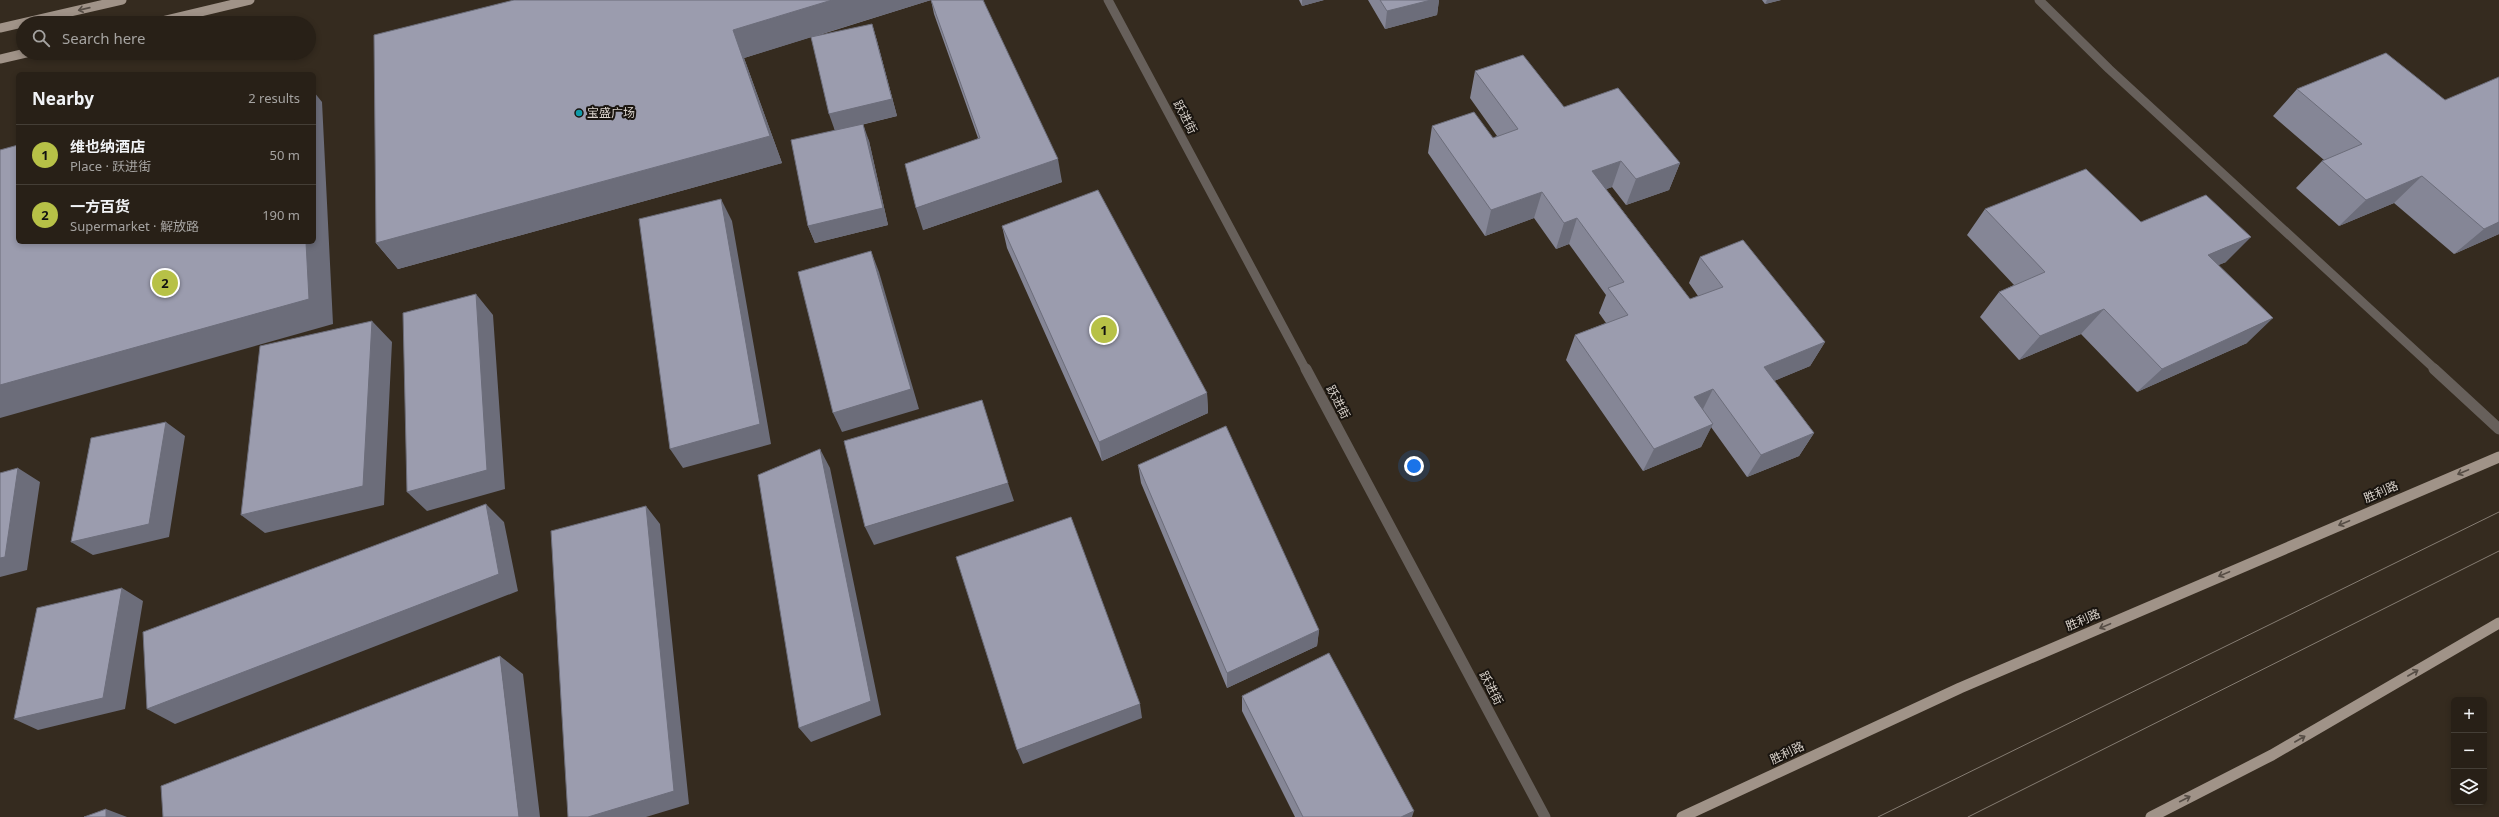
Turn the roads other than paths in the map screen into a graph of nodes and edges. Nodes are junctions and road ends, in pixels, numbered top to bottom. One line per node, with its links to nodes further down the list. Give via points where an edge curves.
1 (122, 0): 5 (main road, one-way to 5)
2 (250, 0): 6 (main road)
3 (1108, 0): 14 (street, 跃进街)
4 (2039, 0): 11 (street, via 2109,69)
5 (52, 16)
6 (183, 16)
7 (16, 24): 8 (main road, one-way to 8)
8 (0, 28)
9 (16, 55): 10 (main road)
10 (0, 59)
11 (2499, 429)
12 (2499, 457): 15 (main road, 胜利路, one-way to 15, via 1960,688)
13 (2499, 623): 16 (main road, one-way to 13, via 2272,756)
14 (1545, 817)
15 (1682, 817)
16 (2151, 817)

